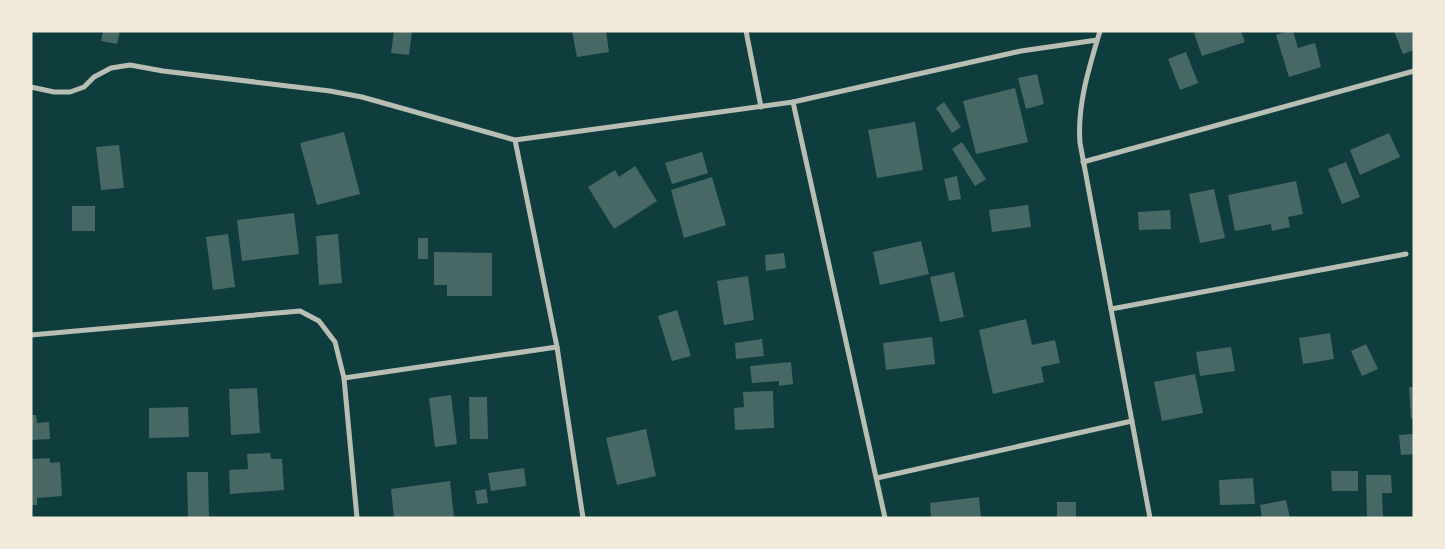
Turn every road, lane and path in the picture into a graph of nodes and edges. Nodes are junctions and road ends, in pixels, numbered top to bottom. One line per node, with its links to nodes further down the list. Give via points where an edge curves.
1 (746, 31): 7 (street)
2 (1100, 31): 3 (street)
3 (1097, 40): 6 (street, via 1020,52); 9 (street, via 1078,123)
4 (1414, 71): 9 (street)
5 (31, 87): 8 (street, via 70,92 84,87 111,68 130,65 362,97)
6 (793, 102): 7 (street); 16 (street)
7 (762, 107): 8 (street)
8 (515, 140): 13 (street)
9 (1083, 162): 11 (street)
10 (1406, 254): 11 (street)
11 (1111, 309): 15 (street)
12 (31, 335): 14 (street, via 300,311 320,322 335,342)
13 (557, 347): 14 (street); 18 (street)
14 (344, 378): 17 (street)
15 (1132, 421): 16 (street); 20 (street)
16 (877, 478): 19 (street)
17 (356, 518)
18 (583, 518)
19 (885, 518)
20 (1150, 518)

